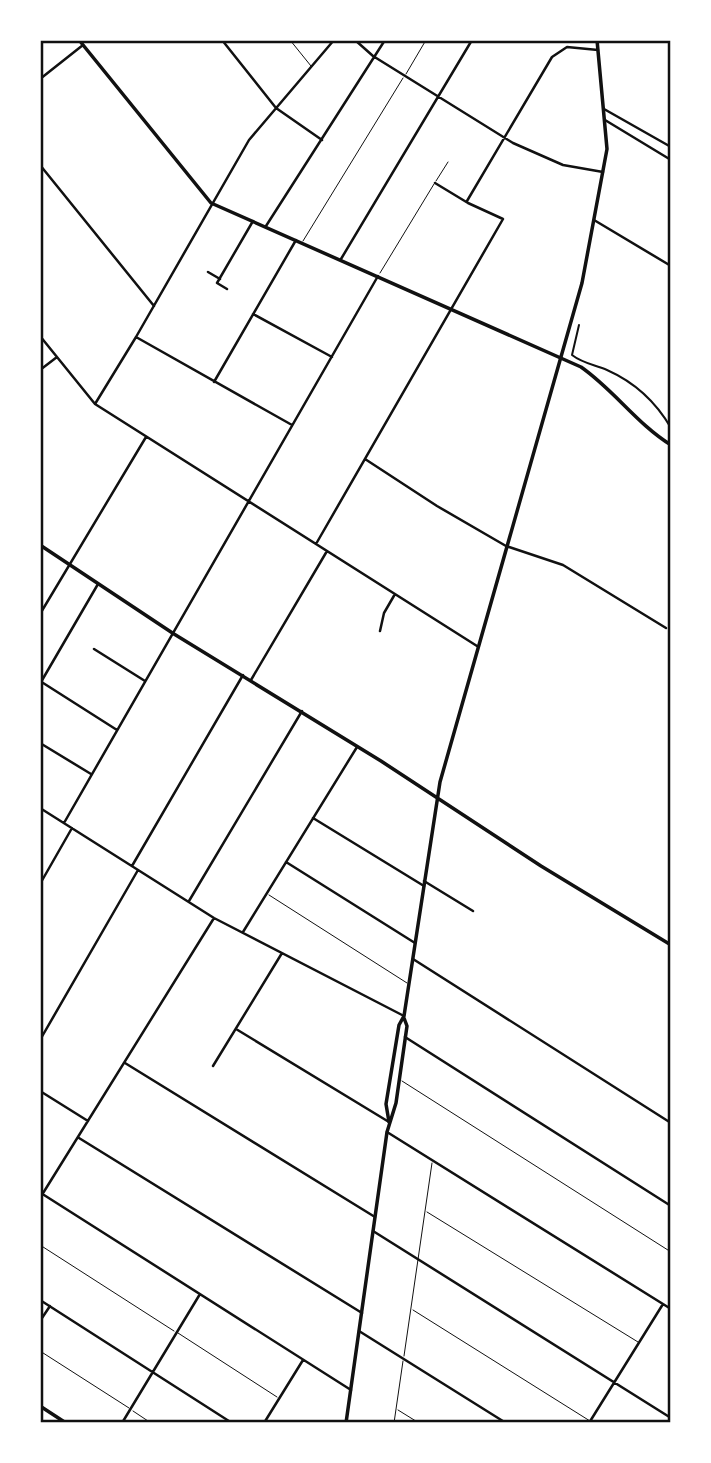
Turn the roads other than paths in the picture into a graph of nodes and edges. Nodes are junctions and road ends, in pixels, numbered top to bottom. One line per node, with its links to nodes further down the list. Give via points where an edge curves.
1 (79, 40): 10 (main road)
2 (222, 40): 17 (street)
3 (290, 40): 13 (lane)
4 (334, 40): 13 (street)
5 (355, 40): 12 (street)
6 (385, 40): 12 (street)
7 (426, 40): 14 (lane)
8 (472, 40): 16 (street)
9 (597, 40): 11 (main road)
10 (82, 45): 15 (street); 28 (main road)
11 (598, 50): 18 (main road); 20 (street, via 567,47 556,52)
12 (373, 56): 14 (street); 21 (street)
13 (311, 66): 17 (street)
14 (404, 76): 16 (street); 34 (lane)
15 (40, 79)
16 (438, 97): 20 (street); 35 (street)
17 (276, 108): 21 (street); 28 (street, via 249,140)
18 (604, 109): 19 (main road); 22 (street)
19 (605, 120): 23 (street); 26 (main road)
20 (504, 138): 26 (street, via 563,165); 29 (street)
21 (322, 140): 32 (street)
22 (671, 148)
23 (671, 160)
24 (448, 162): 27 (lane)
25 (40, 165): 41 (street)
26 (604, 173): 30 (main road)
27 (435, 183): 29 (street); 38 (lane)
28 (211, 202): 31 (main road); 41 (street)
29 (466, 202): 42 (street, via 503,219)
30 (594, 220): 36 (street); 49 (main road)
31 (253, 221): 32 (main road); 39 (street)
32 (266, 227): 33 (main road)
33 (296, 240): 34 (main road); 43 (street)
34 (303, 243): 35 (main road)
35 (341, 260): 38 (main road)
36 (671, 266)
37 (208, 272): 39 (street)
38 (378, 276): 42 (main road); 48 (street)
39 (219, 279): 40 (street, via 217,283)
40 (227, 289)
41 (154, 306): 46 (street)
42 (451, 309): 49 (main road); 57 (street)
43 (253, 314): 48 (street); 51 (street)
44 (579, 325): 54 (street, via 572,355 626,380 648,398)
45 (40, 336): 47 (street)
46 (136, 337): 51 (street); 52 (street)
47 (57, 357): 50 (street); 52 (street)
48 (332, 357): 53 (street)
49 (561, 357): 56 (main road, via 599,379 646,428); 61 (main road)
50 (40, 370)
51 (214, 382): 53 (street)
52 (95, 404): 55 (street)
53 (293, 426): 58 (street)
54 (671, 428)
55 (146, 437): 58 (street); 63 (street)
56 (671, 445)
57 (365, 459): 59 (street); 61 (street)
58 (249, 502): 59 (street); 69 (street)
59 (316, 544): 62 (street)
60 (40, 545): 63 (main road)
61 (506, 547): 67 (street, via 564,565); 70 (main road)
62 (327, 551): 65 (street); 73 (street)
63 (70, 565): 64 (main road); 66 (street)
64 (98, 584): 69 (main road); 75 (street)
65 (396, 594): 68 (street, via 384,612); 70 (street)
66 (40, 614)
67 (666, 628)
68 (380, 631)
69 (174, 634): 72 (main road); 74 (street)
70 (478, 646): 81 (main road)
71 (94, 649): 74 (street)
72 (243, 675): 73 (main road); 87 (street)
73 (251, 680): 76 (main road)
74 (145, 681): 77 (street)
75 (41, 682): 77 (street)
76 (302, 712): 79 (main road); 92 (street)
77 (117, 730): 80 (street)
78 (40, 743): 80 (street)
79 (358, 747): 81 (main road); 83 (street)
80 (92, 775): 84 (street)
81 (437, 797): 90 (main road); 97 (main road)
82 (40, 808): 84 (street)
83 (313, 818): 86 (street); 90 (street)
84 (64, 823): 85 (street)
85 (72, 828): 87 (street); 89 (street)
86 (286, 862): 91 (street); 96 (street)
87 (132, 866): 88 (street)
88 (138, 870): 92 (street); 104 (street)
89 (40, 884)
90 (425, 884): 93 (street); 96 (main road)
91 (267, 894): 95 (street); 100 (lane)
92 (188, 901): 94 (street)
93 (473, 911)
94 (214, 918): 95 (street); 105 (street)
95 (243, 933): 98 (street)
96 (415, 943): 99 (main road)
97 (671, 945)
98 (282, 954): 101 (street); 102 (street)
99 (412, 959): 100 (main road); 111 (street)
100 (409, 984): 101 (main road)
101 (404, 1016): 103 (main road); 110 (main road, via 387,1104)
102 (236, 1029): 106 (street); 110 (street)
103 (405, 1037): 107 (main road); 116 (street)
104 (40, 1040)
105 (125, 1063): 109 (street); 118 (street)
106 (213, 1066)
107 (400, 1080): 110 (main road); 121 (lane)
108 (40, 1091): 109 (street)
109 (89, 1121): 113 (street)
110 (389, 1122): 112 (main road)
111 (671, 1124)
112 (387, 1132): 114 (street); 118 (main road)
113 (79, 1138): 115 (street); 129 (street)
114 (433, 1161): 117 (lane); 125 (street)
115 (42, 1196): 123 (street)
116 (671, 1206)
117 (425, 1210): 122 (lane); 133 (lane)
118 (375, 1217): 119 (main road)
119 (373, 1231): 122 (street); 129 (main road)
120 (40, 1245): 132 (lane)
121 (671, 1252)
122 (418, 1259): 127 (lane); 138 (street)
123 (200, 1294): 132 (street); 136 (street)
124 (40, 1300): 126 (street)
125 (663, 1304): 128 (street); 133 (street)
126 (50, 1306): 130 (street); 137 (street)
127 (411, 1309): 135 (lane); 145 (lane)
128 (671, 1309)
129 (362, 1313): 131 (main road)
130 (40, 1321)
131 (359, 1331): 135 (street); 139 (main road)
132 (177, 1333): 137 (street); 140 (lane)
133 (639, 1343): 138 (street)
134 (40, 1351): 142 (lane)
135 (403, 1359): 143 (lane); 154 (street)
136 (303, 1360): 139 (street); 140 (street)
137 (153, 1372): 142 (street); 149 (street)
138 (614, 1382): 144 (street); 145 (street)
139 (351, 1390): 151 (main road)
140 (279, 1398): 150 (street)
141 (40, 1406): 146 (main road)
142 (130, 1409): 147 (street); 148 (lane)
143 (396, 1409): 152 (lane); 153 (lane)
144 (671, 1418)
145 (590, 1422)
146 (66, 1423)
147 (121, 1423)
148 (151, 1423)
149 (232, 1423)
150 (264, 1423)
151 (346, 1423)
152 (394, 1423)
153 (419, 1423)
154 (506, 1423)

